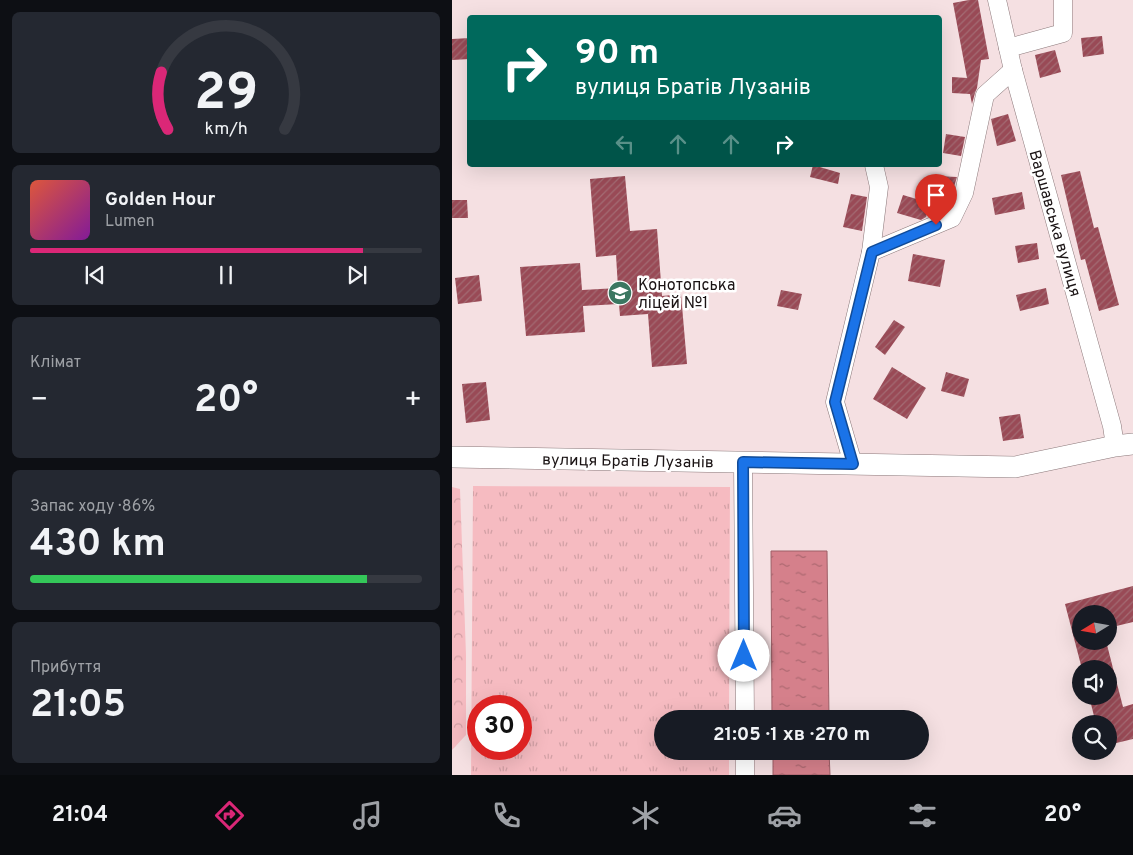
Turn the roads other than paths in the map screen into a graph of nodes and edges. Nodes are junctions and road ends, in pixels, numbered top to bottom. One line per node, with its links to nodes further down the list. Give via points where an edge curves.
1 (997, 0): 3 (street, Варшавська вулиця)
2 (1063, 0): 3 (street, via 1062,33)
3 (1008, 48): 4 (street, Варшавська вулиця)
4 (1013, 70): 6 (street, via 985,94 964,194 952,218); 7 (street, Варшавська вулиця, via 1112,426)
5 (874, 167): 6 (street, via 879,187)
6 (872, 252): 10 (street, via 835,402)
7 (1124, 445): 10 (main road, вулиця Братів Лузанів, via 1015,467)
8 (452, 457): 9 (main road, вулиця Братів Лузанів)
9 (743, 462): 10 (main road, вулиця Братів Лузанів); 11 (street)
10 (853, 464)
11 (745, 710)
12 (745, 760): 13 (street)
13 (745, 775)

